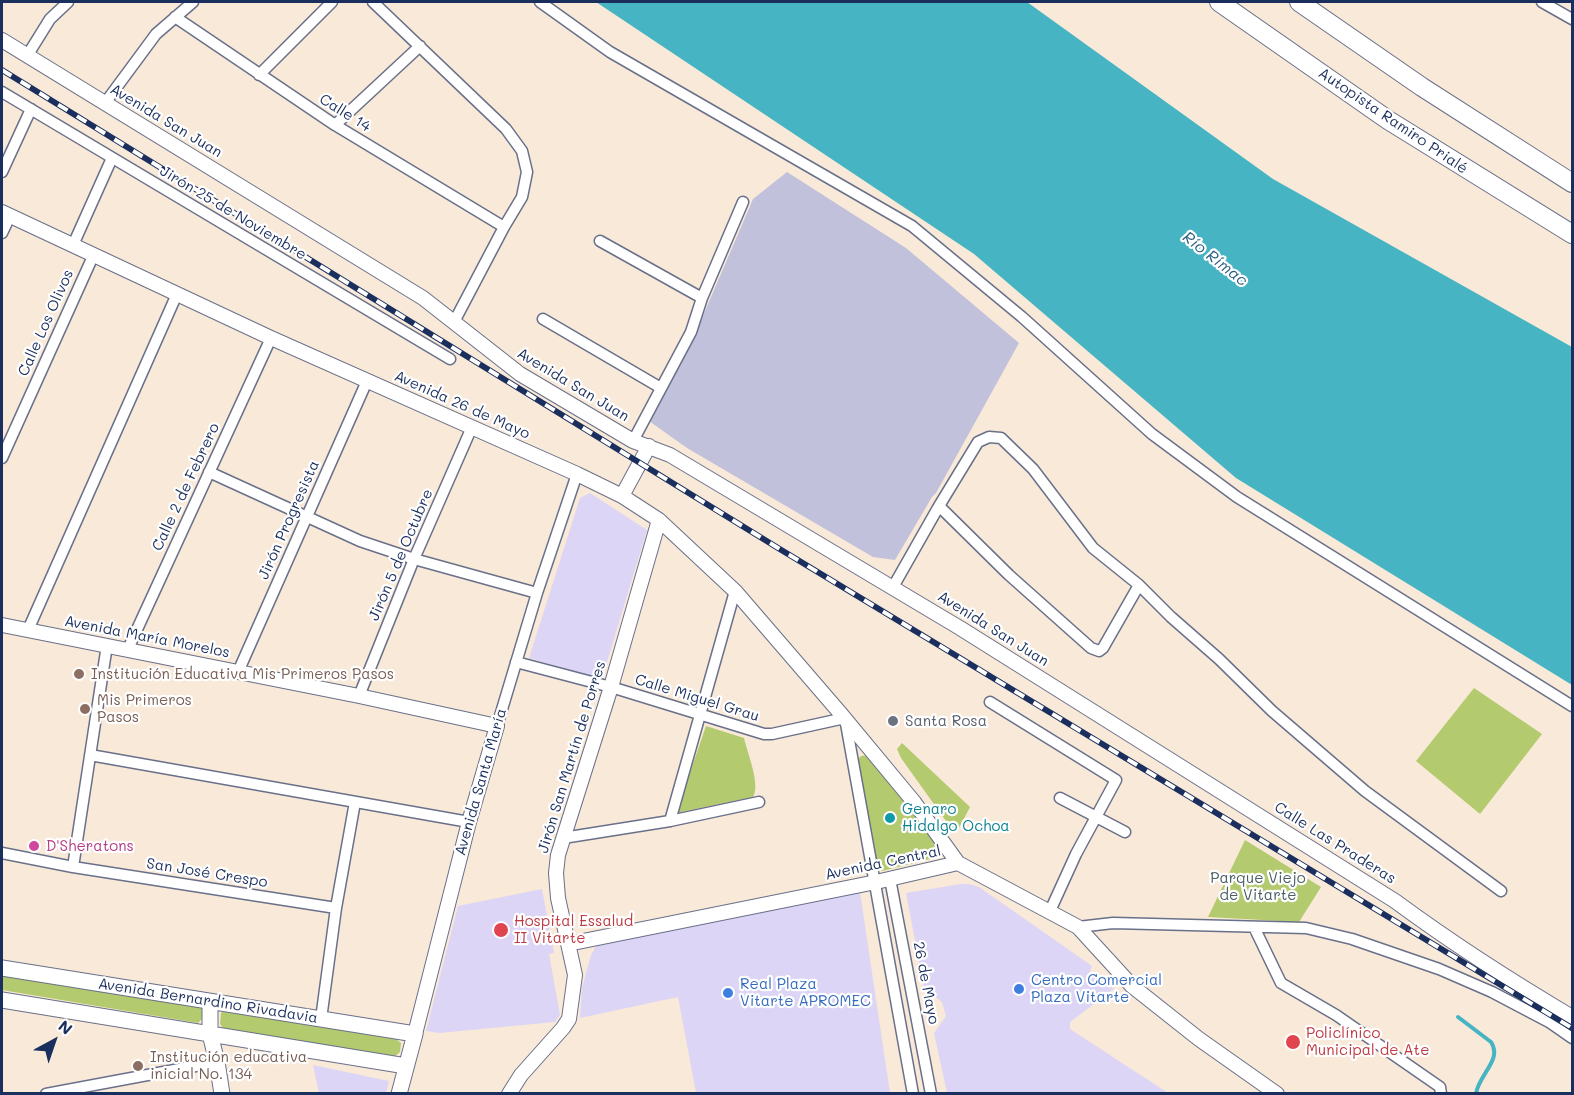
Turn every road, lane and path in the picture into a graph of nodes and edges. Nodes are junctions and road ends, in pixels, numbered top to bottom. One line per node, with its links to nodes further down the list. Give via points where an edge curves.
1 (68, 2): 13 (street, via 50,20)
2 (193, 2): 9 (street)
3 (332, 2): 14 (street)
4 (373, 2): 12 (street)
5 (540, 2): 63 (street, via 610,52 912,226 1022,317 1152,434 1237,497)
6 (1219, 2): 26 (highway, Autopista Ramiro Prialé, via 1388,120)
7 (1299, 2): 21 (highway)
8 (1542, 2): 10 (street)
9 (175, 17): 14 (street, Calle 14); 16 (street, via 156,34)
10 (1572, 19)
11 (2, 40): 13 (street, Avenida San Juan)
12 (420, 46): 18 (street); 24 (street, via 506,129 522,151 527,172 522,196)
13 (27, 56): 16 (street, Avenida San Juan)
14 (259, 75): 18 (street, Calle 14)
15 (2, 92): 17 (street, Jirón 25 de Noviembre)
16 (105, 103): 33 (street, Avenida San Juan, via 423,298)
17 (32, 108): 19 (street, Jirón 25 de Noviembre); 20 (street)
18 (335, 125): 24 (street, Calle 14)
19 (112, 158): 28 (street); 35 (street, Jirón 25 de Noviembre)
20 (2, 172)
21 (1572, 183)
22 (743, 202): 31 (street)
23 (6, 214): 25 (street); 28 (street, Avenida 26 de Mayo)
24 (504, 227): 33 (street)
25 (2, 234)
26 (1572, 234)
27 (600, 241): 31 (street)
28 (73, 245): 29 (street, Avenida 26 de Mayo)
29 (91, 260): 30 (street, Avenida 26 de Mayo); 41 (street, Calle Los Olivos)
30 (177, 294): 34 (street, Avenida 26 de Mayo); 54 (street)
31 (702, 298): 37 (street, via 691,332)
32 (543, 319): 37 (street)
33 (454, 322): 39 (street, Avenida San Juan, via 520,374)
34 (271, 338): 36 (street, Avenida 26 de Mayo); 42 (street, Calle 2 de Febrero)
35 (450, 360)
36 (367, 381): 38 (street, Avenida 26 de Mayo); 46 (street, Jirón Progresista)
37 (661, 388): 39 (street)
38 (472, 427): 43 (street, Avenida 26 de Mayo); 48 (street, Jirón 5 de Octubre)
39 (633, 441): 40 (street, Avenida San Juan)
40 (649, 446): 44 (street); 50 (street, Avenida San Juan)
41 (2, 458)
42 (209, 472): 46 (street); 56 (street, Calle 2 de Febrero)
43 (576, 474): 44 (street, Avenida 26 de Mayo); 52 (street, Avenida Santa María)
44 (622, 496): 47 (street, Avenida 26 de Mayo)
45 (939, 506): 49 (street, via 1091,648 1103,648); 49 (street, via 978,442 989,437 1001,438 1033,469 1093,548); 50 (street)
46 (306, 516): 48 (street, via 360,541); 58 (street, Jirón Progresista)
47 (659, 519): 51 (street, Avenida 26 de Mayo); 59 (street, Jirón San Martín de Porres)
48 (414, 559): 52 (street); 60 (street, Jirón 5 de Octubre)
49 (1138, 585): 81 (street, via 1272,711 1365,791)
50 (893, 587): 61 (street, Avenida San Juan)
51 (735, 591): 64 (street); 65 (street, Avenida 26 de Mayo)
52 (537, 593): 57 (street, Avenida Santa María)
53 (2, 625): 54 (street, Avenida María Morelos)
54 (28, 630): 55 (street, Avenida María Morelos)
55 (107, 645): 56 (street, Avenida María Morelos); 67 (street)
56 (128, 649): 58 (street, Avenida María Morelos)
57 (516, 662): 59 (street, Calle Miguel Grau); 66 (street, Avenida Santa María)
58 (238, 672): 60 (street, Avenida María Morelos)
59 (611, 687): 64 (street, Calle Miguel Grau); 75 (street, Jirón San Martín de Porres)
60 (358, 696): 66 (street, Avenida María Morelos)
61 (1077, 701): 92 (street, Calle Las Praderas)
62 (990, 702): 71 (street, via 1116,780)
63 (1572, 706)
64 (700, 713): 65 (street, Calle Miguel Grau, via 769,735); 72 (street)
65 (845, 718): 77 (street, Avenida 26 de Mayo); 80 (street)
66 (497, 726): 73 (street, Avenida Santa María)
67 (90, 755): 69 (street); 78 (street)
68 (1060, 798): 71 (street)
69 (355, 802): 73 (street); 82 (street)
70 (759, 802): 72 (street)
71 (1095, 817): 74 (street); 83 (street)
72 (670, 821): 75 (street)
73 (469, 822): 95 (street, Avenida Santa María)
74 (1125, 832)
75 (563, 838): 88 (street, Jirón San Martín de Porres, via 556,873)
76 (2, 854): 78 (street, San José Crespo)
77 (958, 863): 79 (street, Avenida Central); 83 (street, Avenida Central)
78 (73, 867): 82 (street, San José Crespo)
79 (890, 879): 80 (street, Avenida Central); 104 (street, 26 de Mayo)
80 (876, 882): 88 (street, Avenida Central); 103 (street, 26 de Mayo)
81 (1501, 891)
82 (336, 909): 93 (street)
83 (1050, 911): 85 (street, Avenida Central)
84 (1097, 925): 85 (street); 86 (street); 87 (street)
85 (1078, 927): 87 (street, Avenida Central)
86 (1254, 927): 96 (street, via 1306,928 1352,939 1439,969 1492,992); 106 (street, via 1281,983 1336,1015 1431,1081 1442,1090)
87 (1092, 942): 105 (street, Avenida Central, via 1132,986)
88 (568, 944): 102 (street, Jirón San Martín de Porres, via 575,975 569,1019)
89 (2, 969): 91 (main road, Avenida Bernardino Rivadavia)
90 (2, 1000): 94 (main road)
91 (210, 1002): 93 (main road, Avenida Bernardino Rivadavia); 94 (main road)
92 (1572, 1017)
93 (321, 1018): 95 (main road, Avenida Bernardino Rivadavia)
94 (210, 1034): 97 (main road); 98 (main road)
95 (415, 1034): 98 (main road, Avenida Santa María)
96 (1572, 1038)
97 (217, 1062): 99 (street); 100 (main road)
98 (406, 1066): 101 (main road, Avenida Santa María)
99 (46, 1094)
100 (222, 1094)
101 (399, 1094)
102 (509, 1094)
103 (913, 1094)
104 (932, 1094)
105 (1277, 1094)
106 (1441, 1094)

